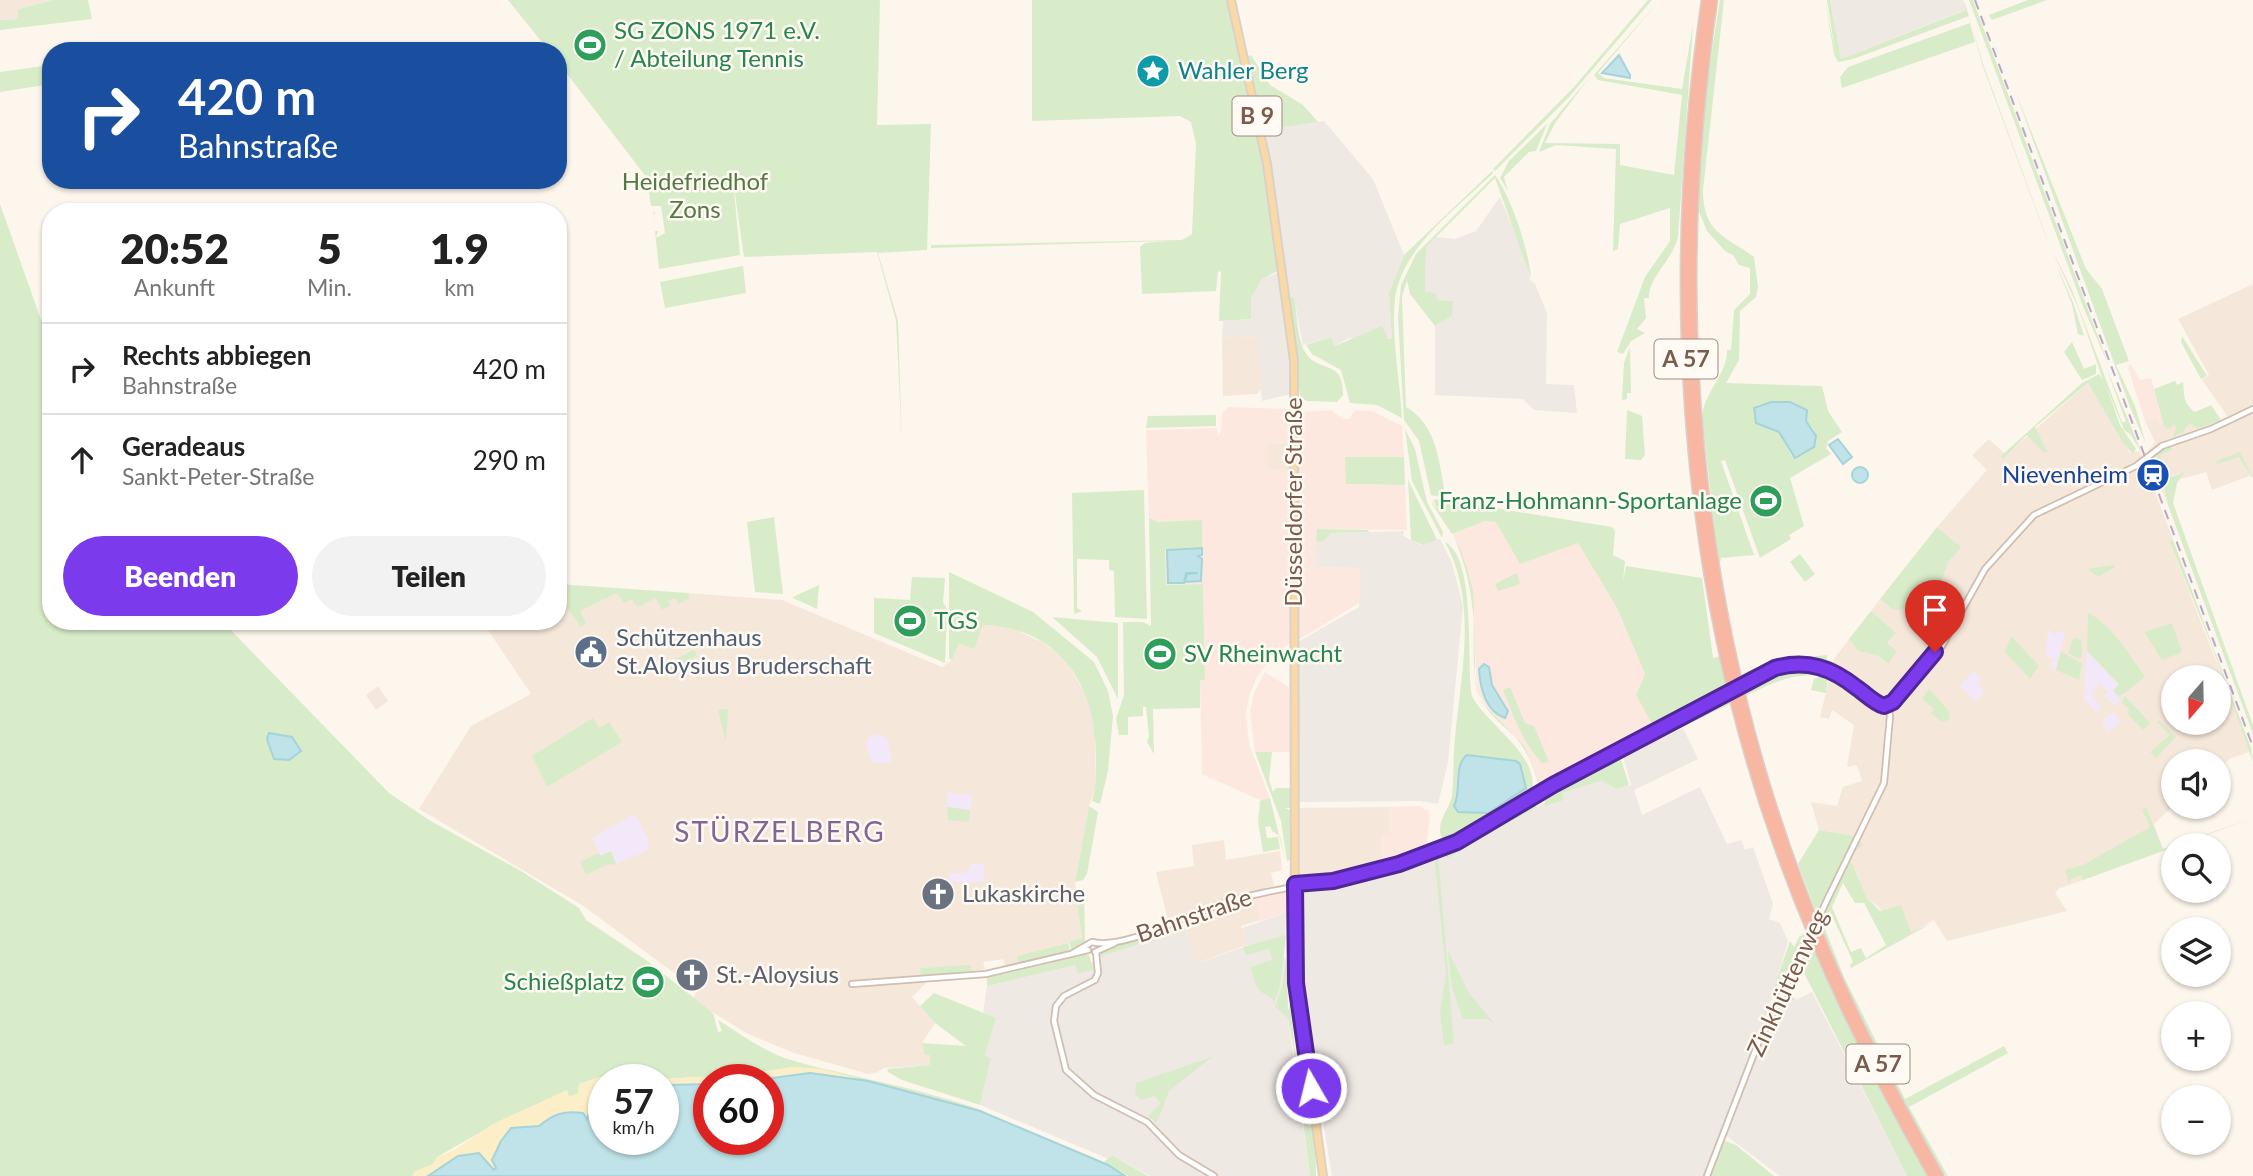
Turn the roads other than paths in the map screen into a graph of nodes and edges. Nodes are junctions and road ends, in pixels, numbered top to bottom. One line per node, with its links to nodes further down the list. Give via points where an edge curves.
1 (1231, 0): 6 (main road, Düsseldorfer Straße / B 9, via 1267,164 1294,361)
2 (1706, 0): 12 (highway, A 57, via 1687,177 1685,313 1692,444 1718,622 1760,788 1805,915 1866,1051)
3 (1713, 0): 13 (highway, A 57, via 1693,175 1690,312 1702,480 1726,631 1759,765 1800,888 1870,1048)
4 (2253, 409): 5 (street, via 2170,443 2136,466 2029,519 1985,569 1942,646)
5 (1888, 706): 6 (street, Bahnstraße, bridge, via 1829,665 1775,668 1553,785 1471,835 1399,864 1333,881); 11 (street, Zinkhüttenweg, bridge, via 1888,764 1879,794 1757,1046)
6 (1295, 884): 7 (street, Bahnstraße, via 1223,903); 10 (main road, Düsseldorfer Straße / B 9, via 1296,983)
7 (1093, 949): 8 (street, Bahnstraße, via 986,974); 9 (street, via 1098,967 1094,982 1064,996 1055,1006 1054,1021 1066,1070 1094,1095 1147,1122 1179,1155)
8 (852, 984)
9 (1214, 1176)
10 (1322, 1176)
11 (1707, 1176)
12 (1933, 1176)
13 (1939, 1176)

